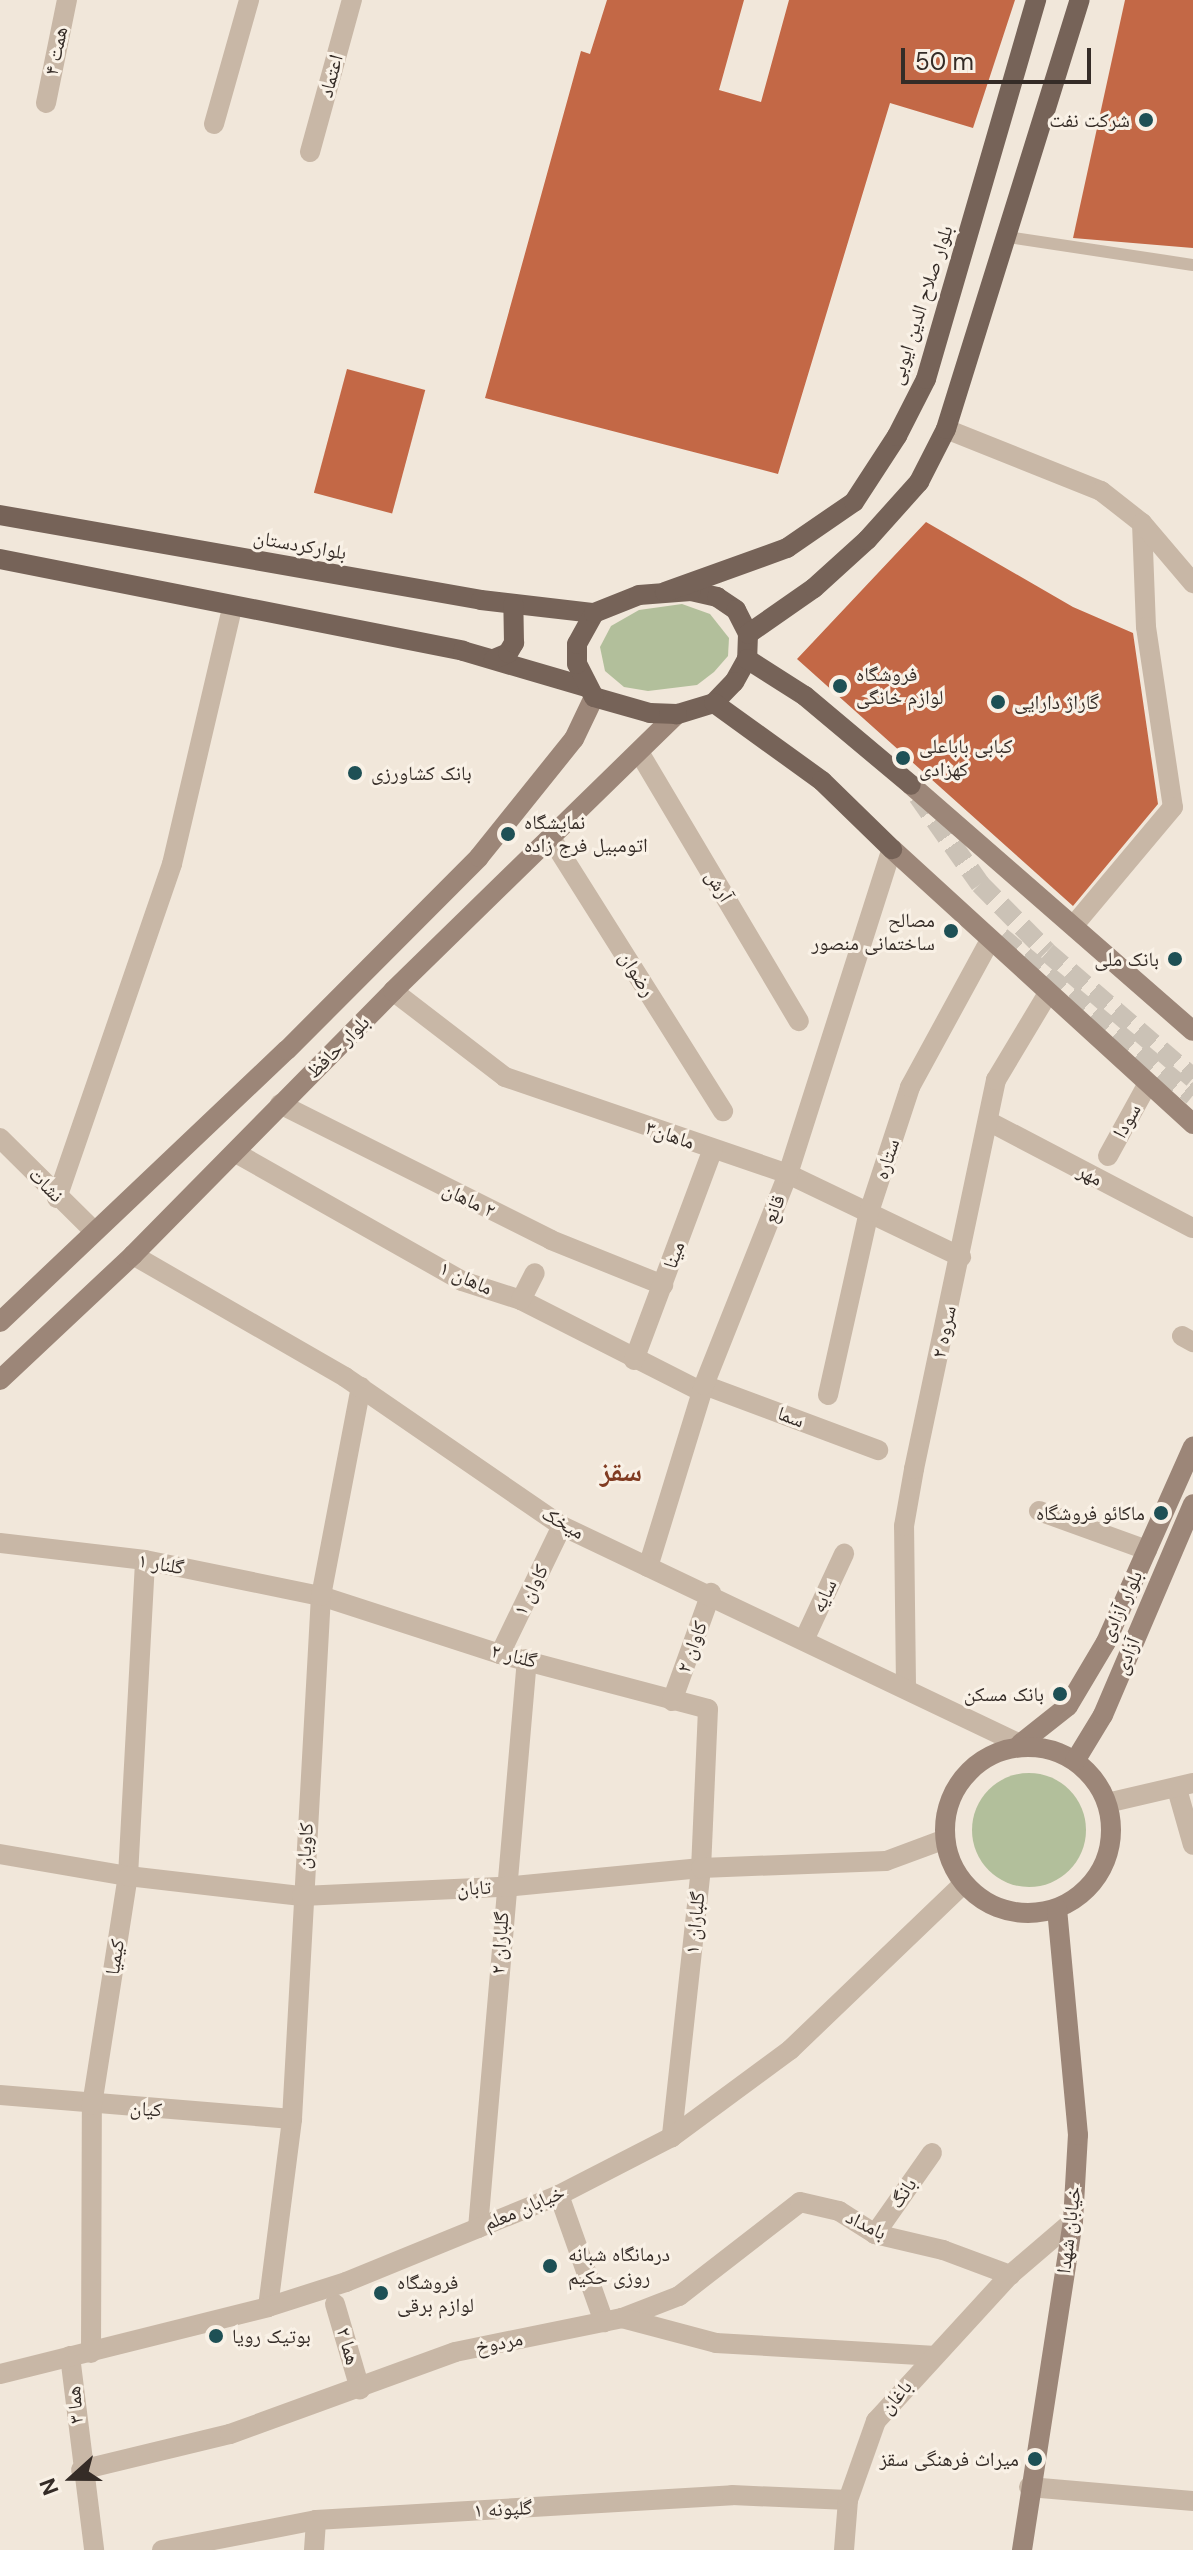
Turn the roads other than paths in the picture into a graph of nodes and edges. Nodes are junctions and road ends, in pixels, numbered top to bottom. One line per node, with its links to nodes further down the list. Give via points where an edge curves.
1 (67, 0): 6 (street, همت ۴)
2 (249, 0): 7 (street)
3 (352, 0): 8 (street, اعتماد)
4 (1036, 0): 16 (main road, بلوار صلاح الدین ایوبی, via 926,379 897,436 854,502 787,548)
5 (1080, 0): 9 (main road)
6 (46, 103)
7 (214, 124)
8 (310, 152)
9 (1008, 237): 10 (lane); 11 (main road)
10 (1193, 265)
11 (946, 429): 13 (street, via 1101,491); 20 (main road, via 919,482 867,540 814,588)
12 (0, 515): 17 (main road, بلوارکردستان)
13 (1142, 523): 15 (street); 29 (street, via 1146,627 1173,807)
14 (0, 559): 18 (main road)
15 (1193, 583)
16 (665, 592): 19 (main road, via 614,602); 20 (main road, via 717,597 736,610)
17 (513, 604): 19 (main road, بلوارکردستان); 21 (main road, via 514,643 508,653)
18 (232, 608): 21 (main road); 45 (street, via 172,864)
19 (594, 613): 23 (main road, via 577,644 577,664)
20 (748, 634): 22 (main road)
21 (494, 659): 23 (main road)
22 (747, 659): 24 (main road); 29 (main road, via 805,696)
23 (590, 692): 25 (main road, via 650,713); 48 (main road, بلوار حافظ, via 574,739 479,857 287,1050)
24 (714, 703): 25 (main road); 28 (main road, via 822,781)
25 (677, 714): 26 (main road, بلوار حافظ)
26 (639, 752): 27 (main road, بلوار حافظ); 33 (street, آرش)
27 (551, 838): 31 (main road, بلوار حافظ); 37 (street, رضوان)
28 (892, 849): 30 (main road); 44 (street, قانع)
29 (1074, 925): 34 (main road)
30 (990, 940): 32 (main road); 46 (street, ستاره, via 910,1087)
31 (393, 991): 36 (main road, بلوار حافظ); 41 (street, ماهان۳, via 505,1077)
32 (1048, 993): 35 (main road); 38 (street, سروه ۲, via 996,1080)
33 (799, 1021)
34 (1193, 1031)
35 (1147, 1085): 39 (main road); 43 (street, سودا)
36 (280, 1104): 42 (main road, بلوار حافظ); 52 (street, ٢ ماهان, via 551,1240)
37 (723, 1111)
38 (988, 1121): 47 (street, مهر); 50 (street, سروه ۲)
39 (1193, 1124)
40 (0, 1138): 45 (street, نشات)
41 (713, 1149): 44 (street, ماهان۳); 52 (street, مینا)
42 (236, 1153): 49 (main road, بلوار حافظ); 53 (street, ماهان ۱, via 462,1281)
43 (1108, 1156)
44 (788, 1174): 46 (street, ماهان۳); 58 (street, قانع)
45 (57, 1198): 48 (street, نشات)
46 (869, 1212): 50 (street, ماهان۳); 59 (street, ستاره)
47 (1193, 1228)
48 (94, 1231): 54 (main road, بلوار حافظ)
49 (133, 1255): 56 (main road, بلوار حافظ); 57 (street, میخک)
50 (961, 1257): 75 (street, سروه ۲, via 904,1526)
51 (535, 1273): 53 (street)
52 (663, 1285): 55 (street, مینا)
53 (521, 1300): 55 (street, ماهان ۱)
54 (0, 1322)
55 (634, 1360): 58 (street, ماهان ۱)
56 (0, 1380)
57 (361, 1387): 64 (street, میخک); 71 (street, کاویان)
58 (703, 1388): 61 (street, سما); 69 (street, قانع)
59 (828, 1395)
60 (1193, 1447): 66 (main road, بلوار آزادی)
61 (878, 1450)
62 (1193, 1504): 79 (main road, آزادی, via 1103,1715)
63 (1039, 1511): 66 (street)
64 (562, 1526): 69 (street, میخک); 73 (street, کاوان ۱)
65 (0, 1543): 68 (street, گلنار ۱)
66 (1147, 1550): 78 (main road, بلوار آزادی, via 1106,1642 1068,1706)
67 (844, 1554): 72 (street, سایه)
68 (145, 1560): 71 (street, گلنار ۱); 86 (street, کیمیا)
69 (648, 1567): 70 (street, میخک)
70 (711, 1593): 72 (street, میخک); 76 (street, کاوان ۲)
71 (321, 1596): 73 (street, گلنار ۲); 89 (street, کاویان)
72 (805, 1638): 75 (street, میخک)
73 (500, 1654): 74 (street, گلنار ۲)
74 (527, 1659): 76 (street, گلنار ۲); 88 (street, گلباران ۲)
75 (906, 1686): 78 (street, میخک)
76 (672, 1701): 77 (street, گلنار ۲)
77 (708, 1709): 85 (street, گلباران ۱)
78 (1020, 1744): 79 (main road); 82 (main road, via 970,1770 951,1802)
79 (1075, 1761): 81 (main road, via 1094,1779)
80 (1185, 1786): 81 (street); 83 (street)
81 (1107, 1803): 90 (main road, via 1112,1828 1109,1854 1080,1896)
82 (945, 1839): 85 (street, تابان, via 886,1861); 87 (main road)
83 (1193, 1845)
84 (0, 1854): 86 (street, تابان)
85 (701, 1868): 88 (street, تابان); 94 (street, گلباران ۱)
86 (128, 1876): 89 (street, تابان); 92 (street, کیمیا)
87 (964, 1883): 90 (main road, via 1007,1911); 94 (street, خیابان معلم, via 790,2050)
88 (504, 1887): 89 (street, تابان); 98 (street, گلباران ۲)
89 (302, 1896): 93 (street, کاویان)
90 (1057, 1909): 97 (main road, خیابان شهدا, via 1078,2135)
91 (0, 2095): 92 (street, کیان)
92 (92, 2105): 93 (street, کیان); 104 (street, کیمیا)
93 (292, 2119): 102 (street, کاویان)
94 (672, 2137): 96 (street, خیابان معلم)
95 (932, 2153): 99 (street, بانگ)
96 (559, 2195): 98 (street, خیابان معلم); 103 (street)
97 (1073, 2221): 100 (street); 110 (main road, خیابان شهدا)
98 (478, 2228): 102 (street, خیابان معلم)
99 (875, 2234): 100 (street, بامداد, via 958,2254); 103 (street, بامداد, via 839,2211 800,2202 679,2296)
100 (1010, 2275): 106 (street, باغان)
101 (335, 2304): 108 (street, هما ۲)
102 (268, 2307): 104 (street, خیابان معلم)
103 (613, 2320): 106 (street, مردوخ, via 716,2343); 108 (street, مردوخ, via 455,2352)
104 (91, 2353): 105 (street, خیابان معلم)
105 (70, 2356): 107 (street, خیابان معلم); 109 (street, هما ۳)
106 (932, 2356): 111 (street, باغان, via 876,2421)
107 (0, 2374)
108 (360, 2389): 109 (street, مردوخ, via 230,2434)
109 (81, 2470): 115 (street, هما ۳)
110 (1029, 2487): 112 (street); 118 (main road, خیابان شهدا)
111 (848, 2500): 113 (street, گلپونه ۱, via 732,2495); 117 (street, باغان)
112 (1193, 2501)
113 (316, 2520): 114 (street, گلپونه ۱); 116 (street)
114 (174, 2549)
115 (94, 2550)
116 (314, 2550)
117 (844, 2550)
118 (1022, 2550)

